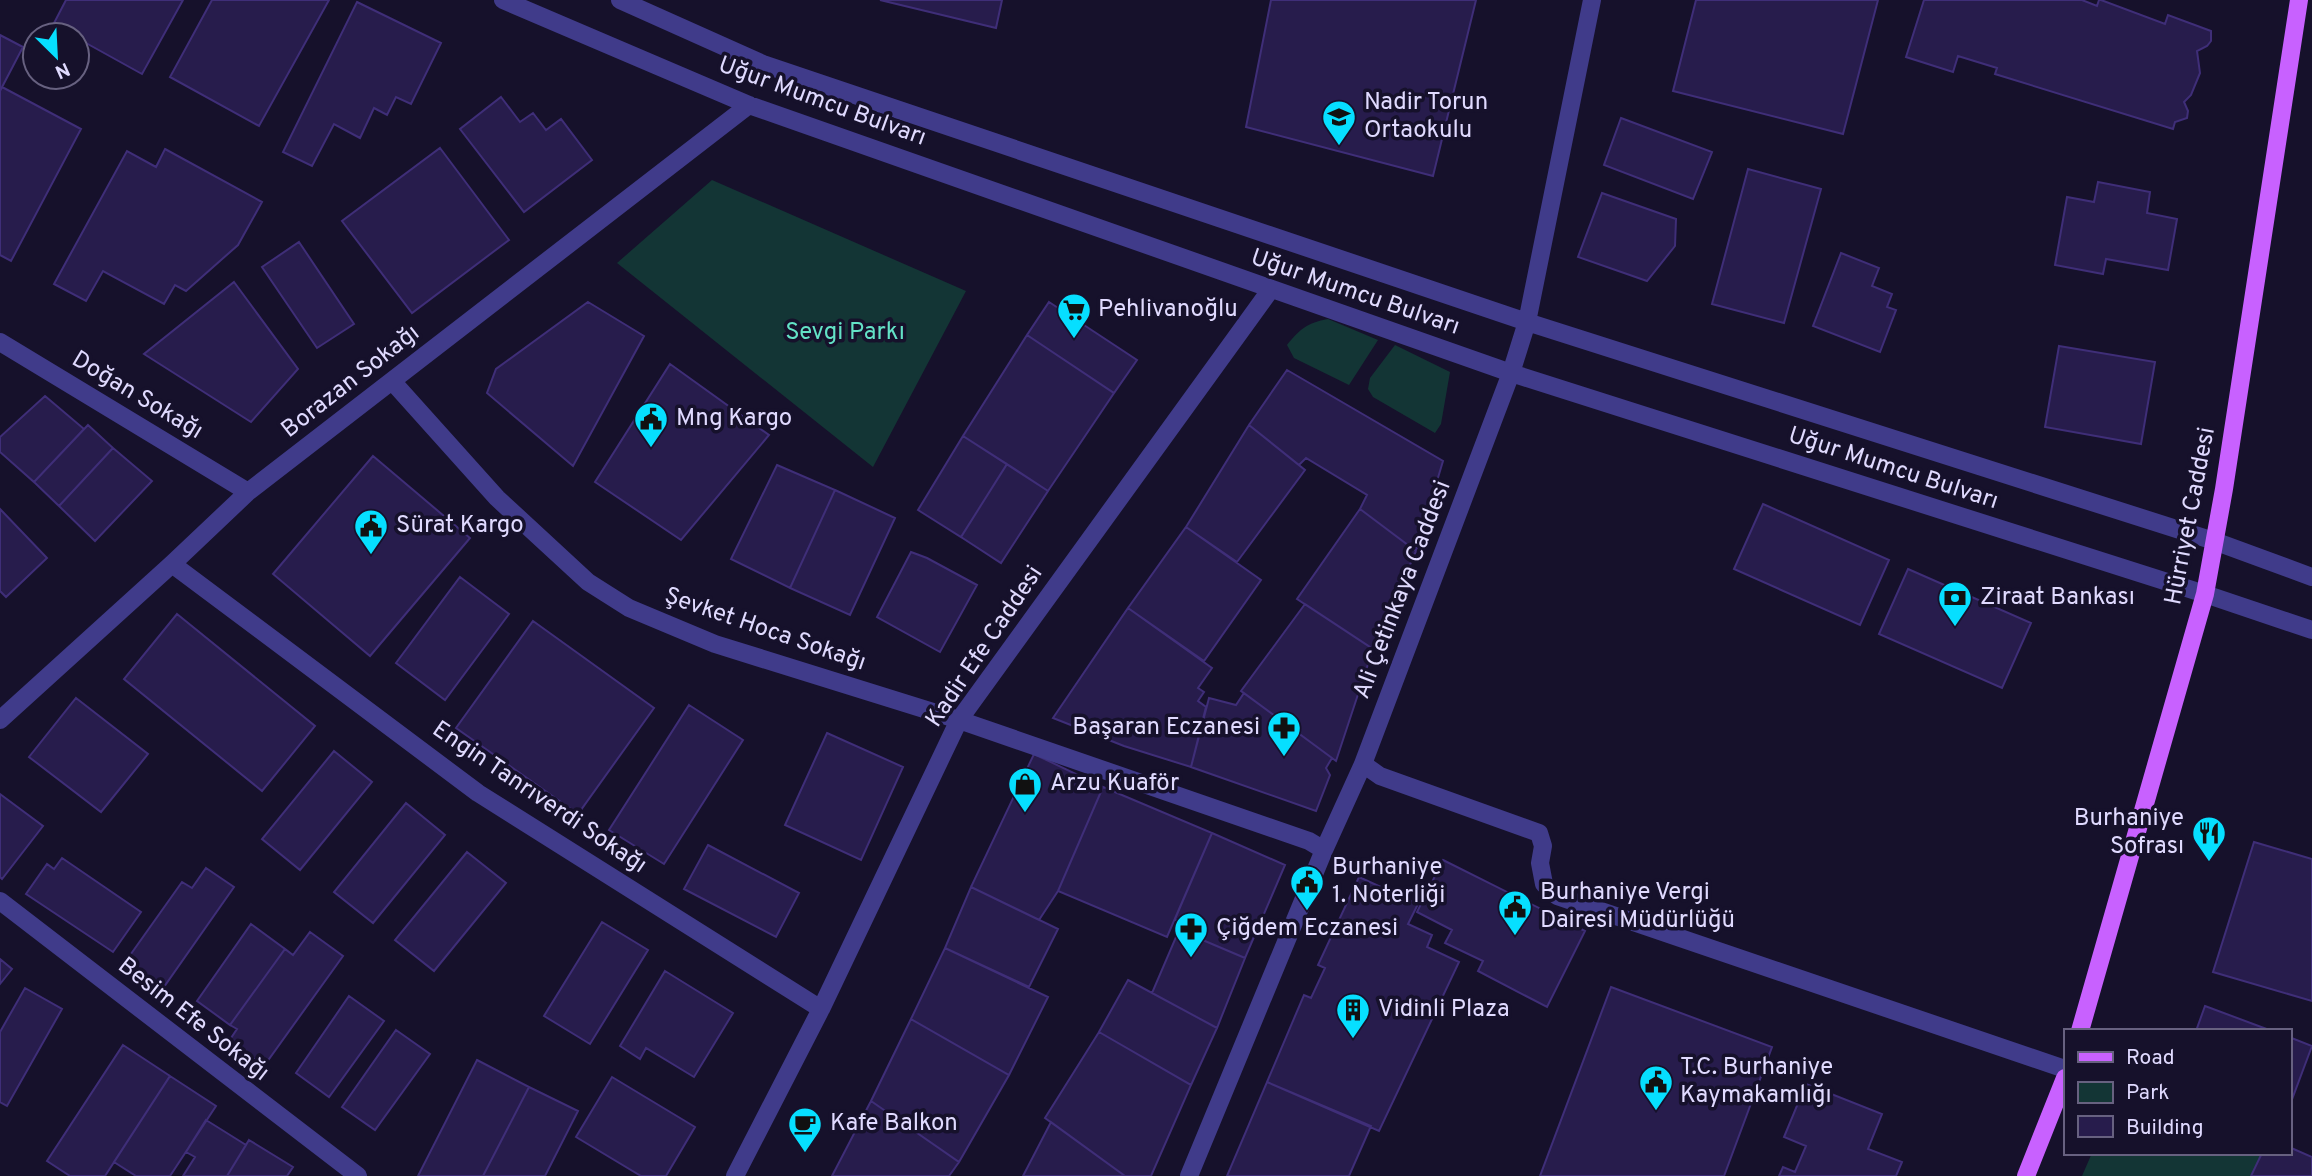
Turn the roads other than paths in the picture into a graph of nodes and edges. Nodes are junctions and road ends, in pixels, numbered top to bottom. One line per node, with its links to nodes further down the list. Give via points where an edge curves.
1 (503, 0): 5 (street, Uğur Mumcu Bulvarı)
2 (620, 0): 7 (street, Uğur Mumcu Bulvarı, via 763,64)
3 (1591, 0): 7 (street, Ali Çetinkaya Caddesi)
4 (2300, 0): 12 (main road, Hürriyet Caddesi)
5 (749, 104): 6 (street, Uğur Mumcu Bulvarı); 10 (street, Borazan Sokağı)
6 (1270, 289): 9 (street, Uğur Mumcu Bulvarı); 18 (street, Kadir Efe Caddesi)
7 (1527, 322): 9 (street, Ali Çetinkaya Caddesi); 12 (street, Uğur Mumcu Bulvarı)
8 (0, 342): 11 (street, Doğan Sokağı)
9 (1511, 373): 15 (street, Uğur Mumcu Bulvarı); 19 (street, Ali Çetinkaya Caddesi)
10 (392, 381): 11 (street, Borazan Sokağı); 18 (street, Şevket Hoca Sokağı, via 497,498 588,582 629,608 715,643)
11 (248, 492): 13 (street, Borazan Sokağı)
12 (2214, 541): 14 (street, Uğur Mumcu Bulvarı); 15 (main road, Hürriyet Caddesi)
13 (172, 564): 17 (street, Borazan Sokağı); 22 (street, Engin Tanrıverdi Sokağı, via 478,793)
14 (2312, 577)
15 (2205, 594): 16 (street, Uğur Mumcu Bulvarı); 23 (main road, Hürriyet Caddesi)
16 (2312, 630)
17 (0, 720)
18 (959, 720): 20 (street, Şevket Hoca Sokağı); 22 (street, Kadir Efe Caddesi)
19 (1363, 764): 20 (street, Ali Çetinkaya Caddesi); 24 (street, via 1380,776 1539,833 1544,884 1558,896)
20 (1324, 850): 28 (street, Ali Çetinkaya Caddesi)
21 (0, 901): 27 (street, Besim Efe Sokağı)
22 (821, 1009): 26 (street, Kadir Efe Caddesi)
23 (2081, 1029)
24 (2064, 1069)
25 (2064, 1081): 29 (main road)
26 (737, 1175)
27 (358, 1176)
28 (1189, 1176)
29 (2026, 1176)

